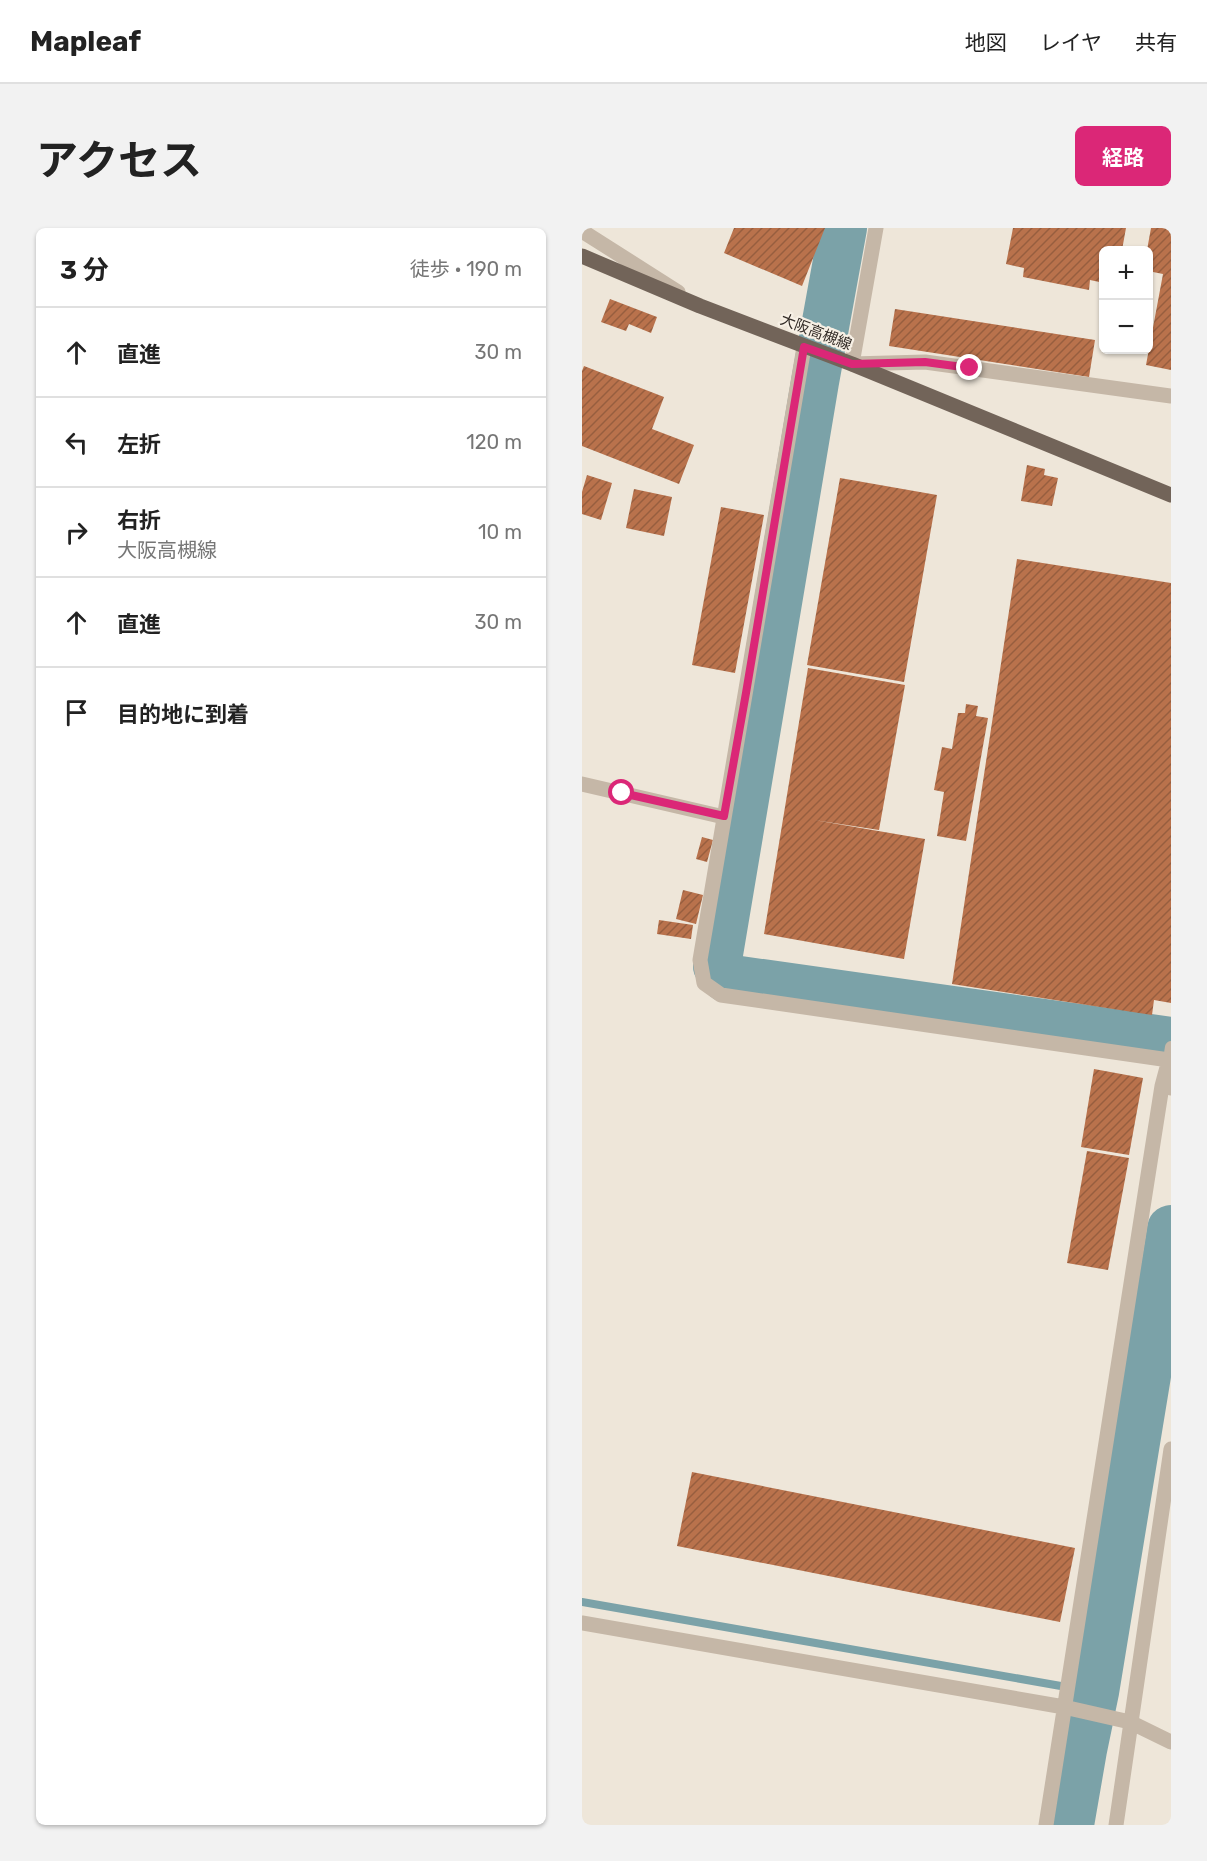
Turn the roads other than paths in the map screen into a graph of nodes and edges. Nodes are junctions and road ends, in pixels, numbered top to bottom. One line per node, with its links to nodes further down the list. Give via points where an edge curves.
1 (876, 228): 6 (street)
2 (582, 231): 4 (street)
3 (582, 256): 4 (main road, 大阪高槻線)
4 (700, 306): 5 (main road, 大阪高槻線)
5 (804, 347): 6 (main road, 大阪高槻線); 10 (street)
6 (852, 364): 7 (street, via 925,362); 8 (main road, 大阪高槻線)
7 (1171, 396)
8 (1171, 495)
9 (582, 784): 10 (street)
10 (724, 816): 11 (street, via 700,960 704,983 721,995)
11 (1170, 1053): 12 (street)
12 (1167, 1087): 15 (street)
13 (1171, 1449): 16 (street)
14 (582, 1623): 15 (street)
15 (1064, 1707): 16 (street); 18 (street)
16 (1130, 1722): 17 (street); 19 (street)
17 (1171, 1742)
18 (1046, 1825)
19 (1116, 1825)

